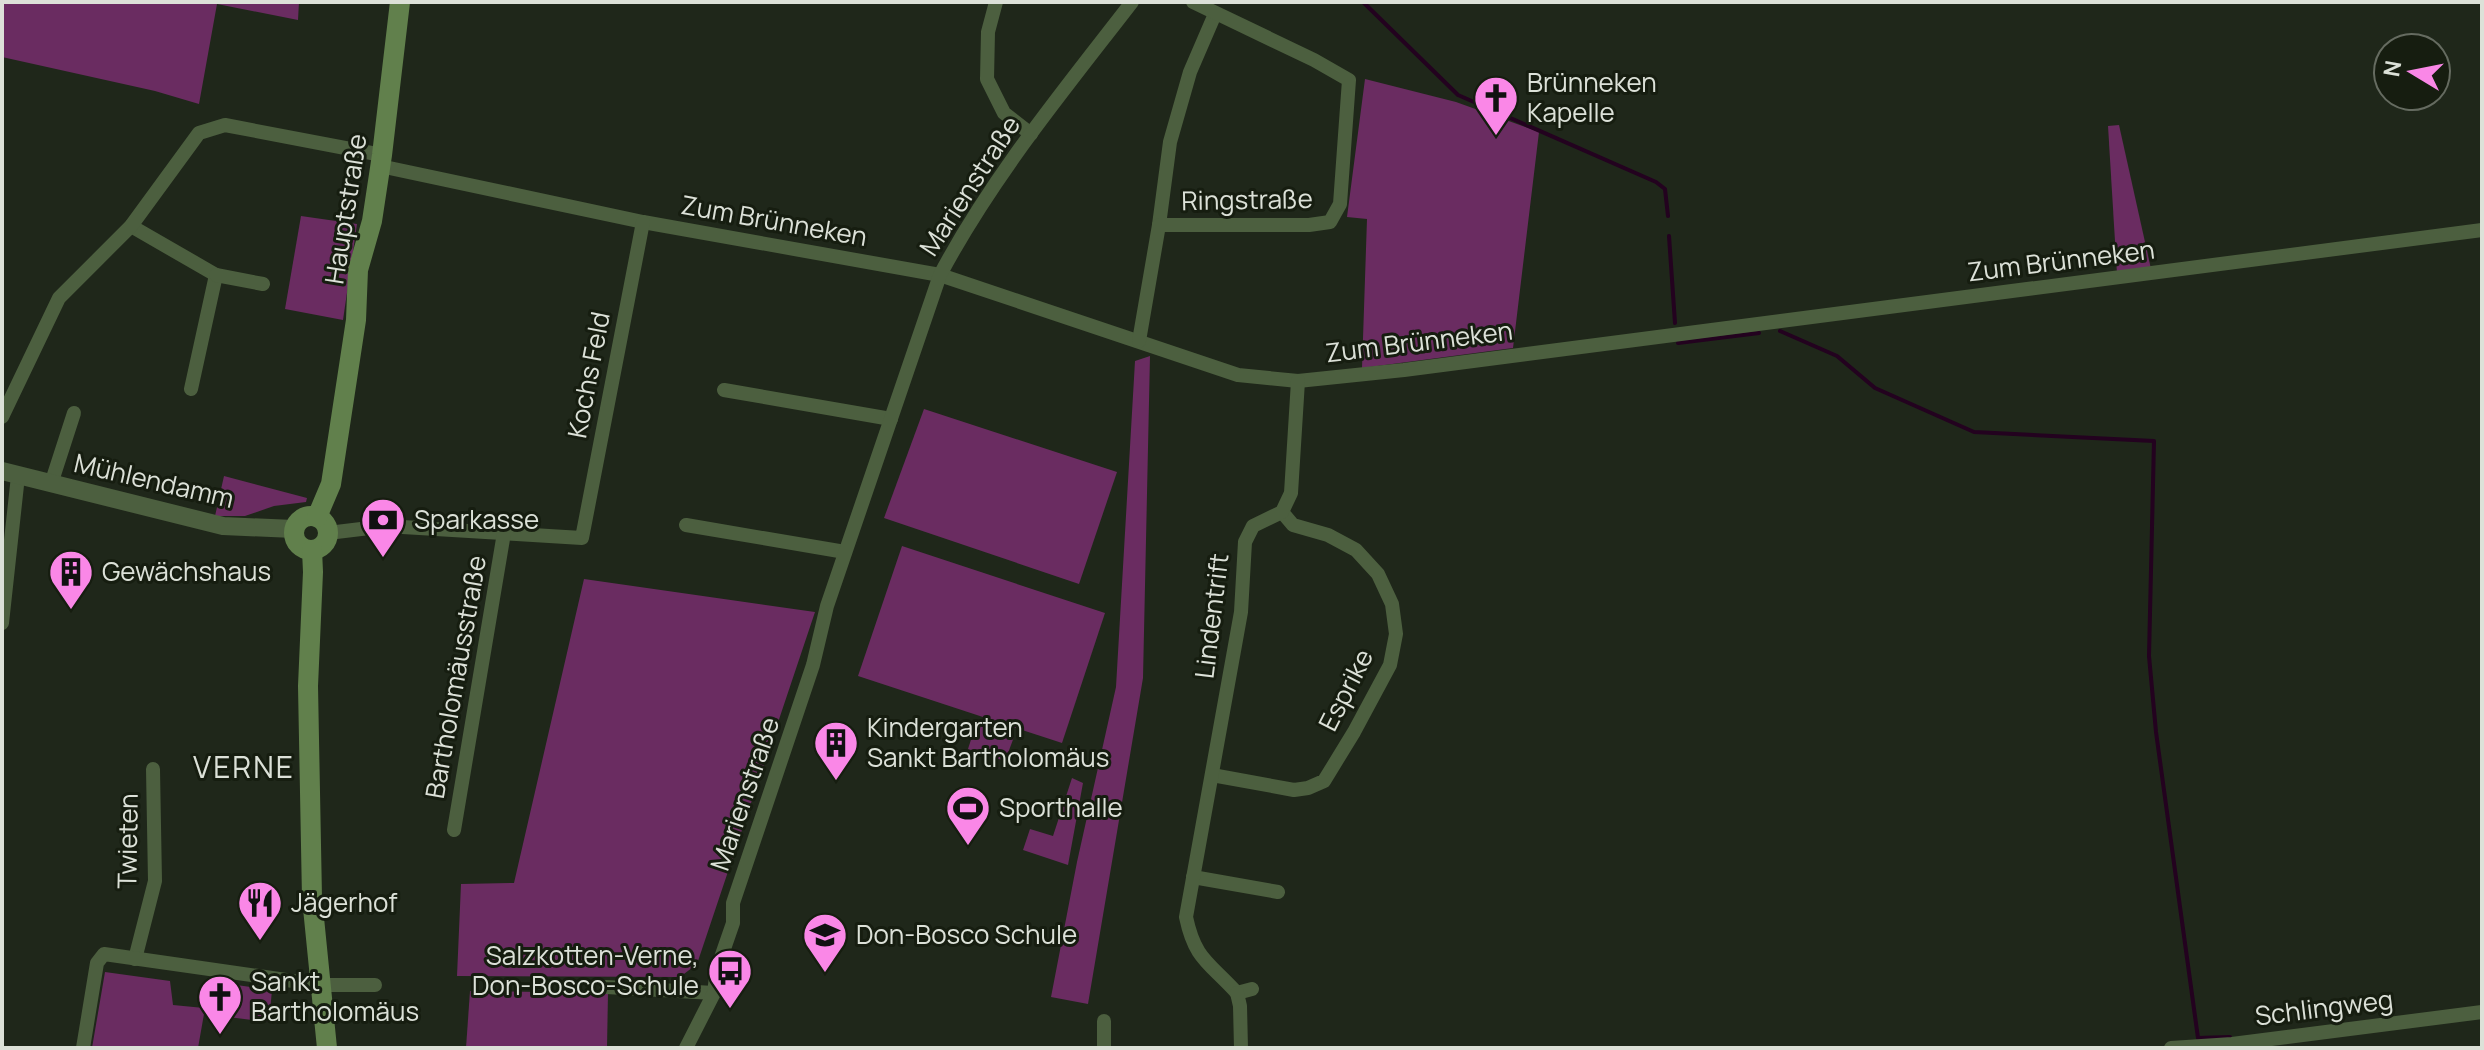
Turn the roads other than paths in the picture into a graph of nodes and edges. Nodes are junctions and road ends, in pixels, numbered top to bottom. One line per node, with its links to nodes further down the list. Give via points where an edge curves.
1 (400, 2): 7 (main road, Hauptstraße)
2 (996, 2): 6 (street, via 988,32 987,79 1004,113)
3 (1132, 2): 6 (street, Marienstraße)
4 (1193, 2): 5 (street, Ringstraße)
5 (1215, 14): 9 (street, Ringstraße, via 1190,72 1170,142); 9 (street, Ringstraße, via 1349,80 1340,204 1330,222 1309,225)
6 (1031, 134): 13 (street, Marienstraße)
7 (381, 161): 8 (street, Zum Brünneken); 10 (street, Zum Brünneken, via 225,125 199,133); 25 (main road, Hauptstraße, via 358,270 356,320)
8 (643, 222): 13 (street, Zum Brünneken); 29 (street, Kochs Feld)
9 (1159, 225): 15 (street, Ringstraße)
10 (131, 226): 12 (street); 20 (street, Zum Brünneken, via 59,298)
11 (2482, 230): 16 (street, Zum Brünneken)
12 (216, 275): 14 (street); 17 (street)
13 (940, 275): 15 (street, Zum Brünneken); 21 (street, Marienstraße)
14 (263, 284)
15 (1139, 341): 16 (street, Zum Brünneken, via 1238,375)
16 (1298, 381): 24 (street, via 1291,493)
17 (191, 389)
18 (724, 390): 21 (street)
19 (74, 413): 23 (street, Mühlendamm)
20 (2, 417)
21 (891, 419): 31 (street, Marienstraße)
22 (10, 474): 23 (street, Mühlendamm); 32 (street)
23 (51, 484): 27 (street, Mühlendamm, via 223,526)
24 (1282, 512): 34 (street, Lindentrift, via 1253,526 1245,542 1241,612); 34 (street, Esprike, via 1293,525 1356,550 1378,574 1392,604 1396,634 1390,665 1324,781 1294,790)
25 (322, 525): 27 (main road, via 303,518); 28 (street, Bartholomäusstraße); 30 (main road, via 323,545)
26 (686, 525): 31 (street)
27 (294, 529): 30 (main road, via 298,544)
28 (504, 533): 29 (street, Bartholomäusstraße); 35 (street, Bartholomäusstraße)
29 (582, 538)
30 (312, 550): 39 (main road, via 311,883)
31 (845, 552): 42 (street, Marienstraße, via 733,903 733,923)
32 (2, 623)
33 (153, 769): 38 (street, Twieten, via 155,881)
34 (1212, 775): 36 (street, Lindentrift)
35 (454, 830)
36 (1193, 877): 37 (street); 49 (street, Lindentrift, via 1186,917 1191,941 1205,962 1245,991)
37 (1278, 892)
38 (135, 959): 39 (street); 45 (street, via 104,954 97,963)
39 (321, 985): 40 (street); 46 (main road)
40 (375, 985)
41 (606, 987): 42 (street)
42 (714, 993): 47 (street, Marienstraße)
43 (2482, 1012): 50 (street, Schlingweg)
44 (1104, 1021): 48 (street)
45 (83, 1048)
46 (327, 1048)
47 (686, 1048)
48 (1104, 1048)
49 (1241, 1048)
50 (2171, 1048)

